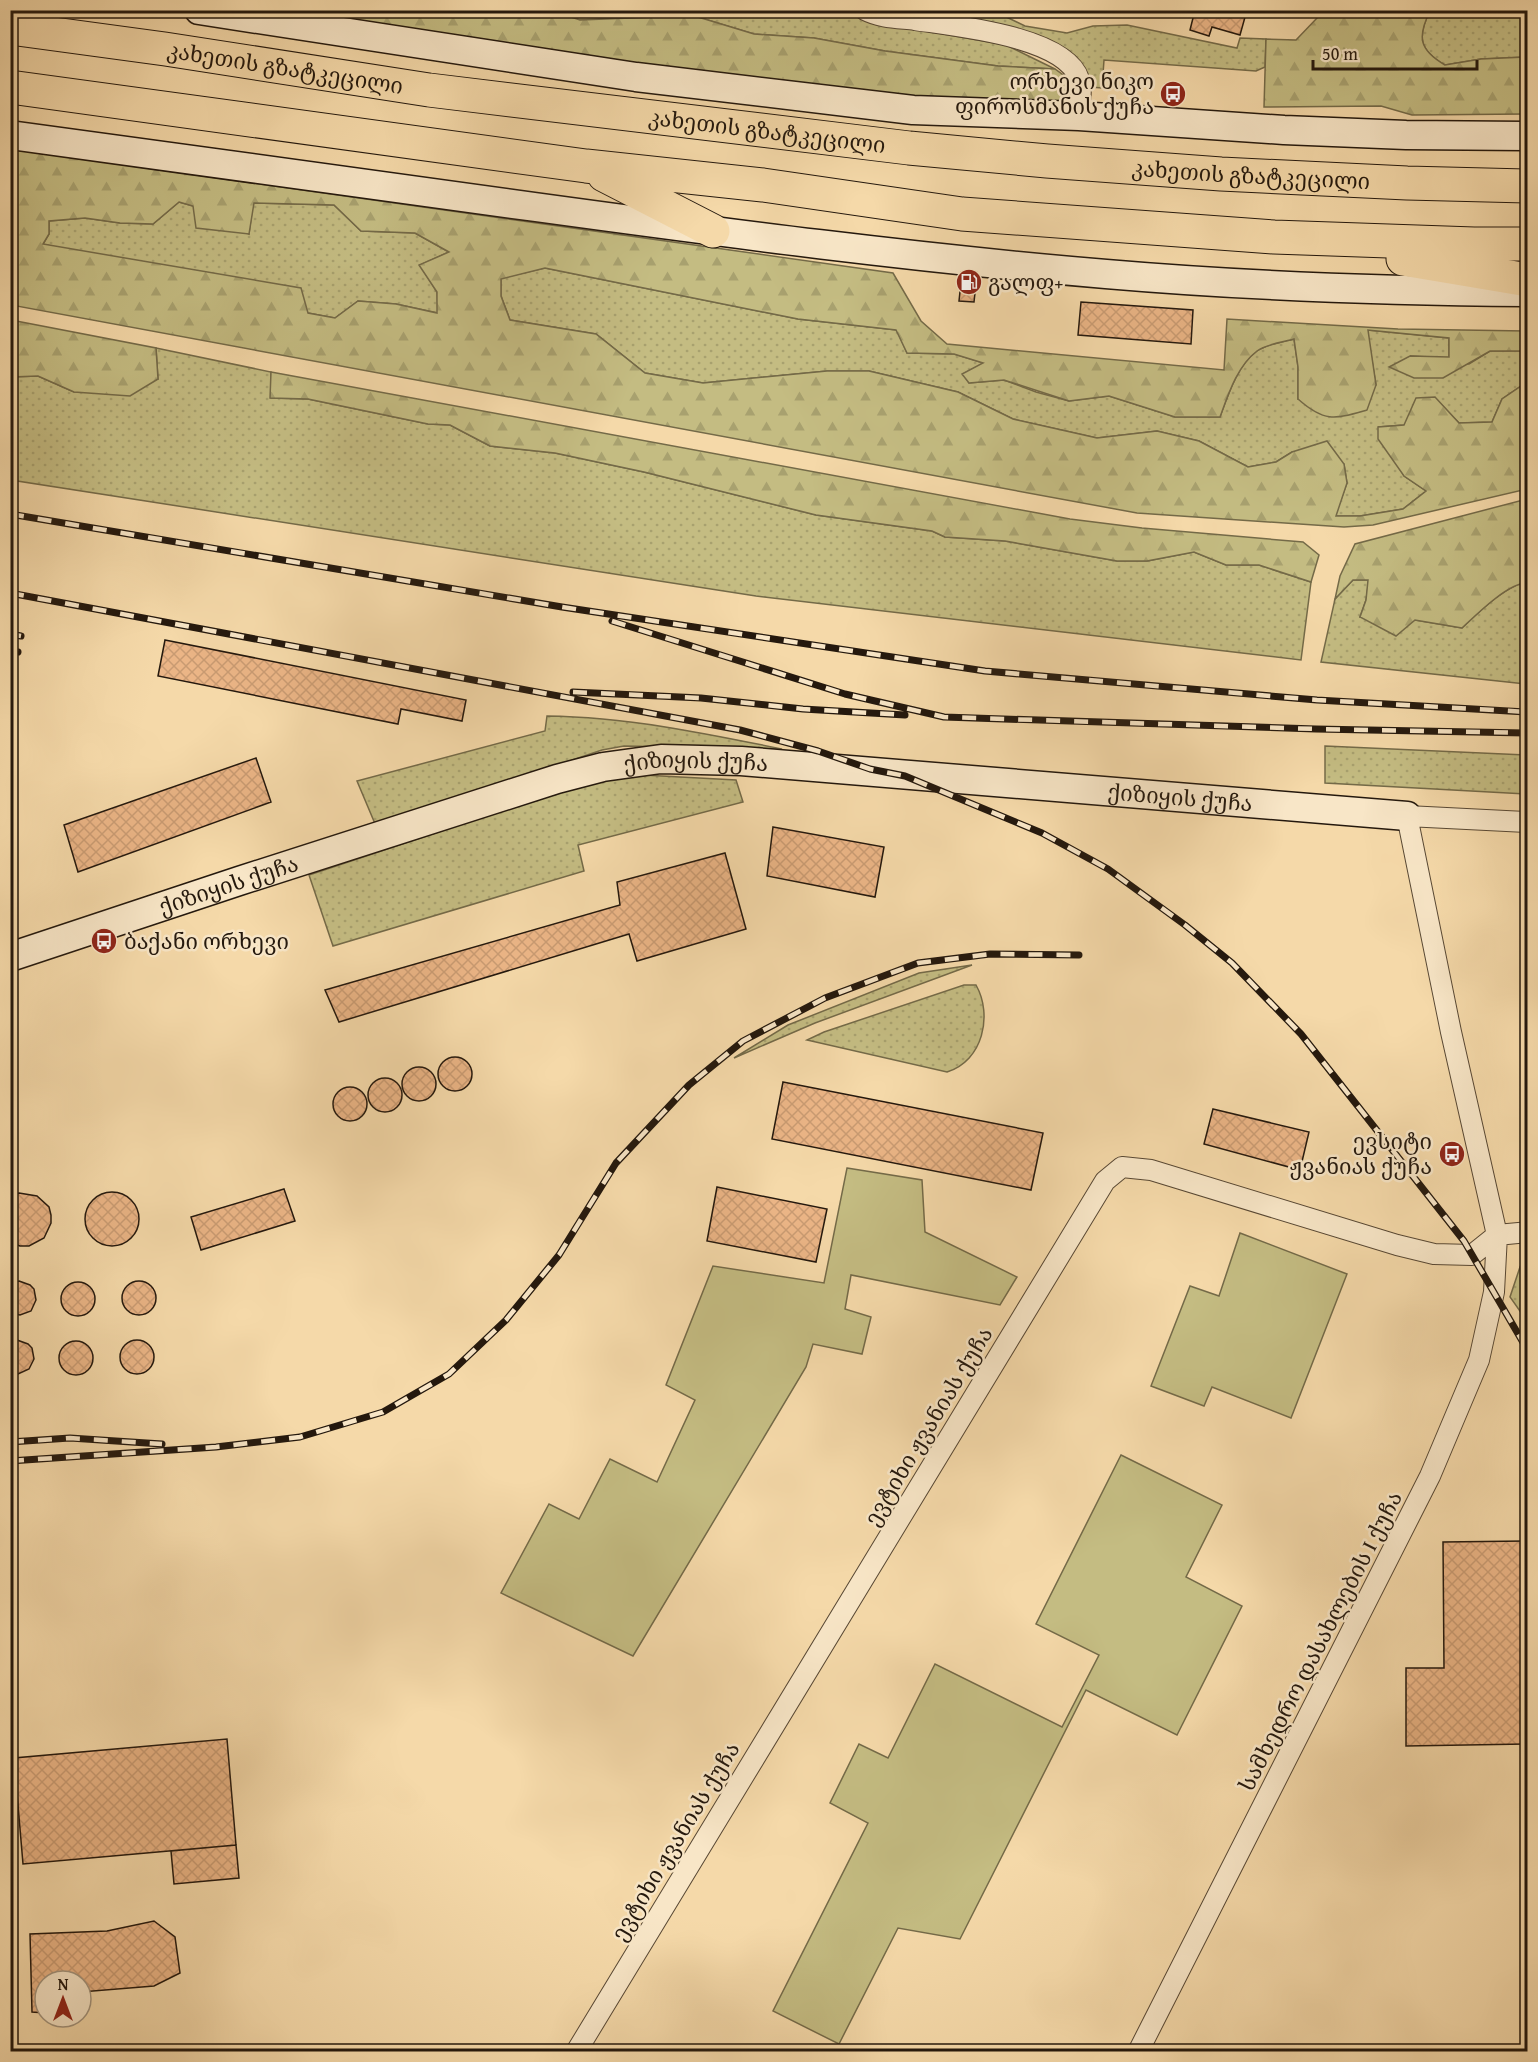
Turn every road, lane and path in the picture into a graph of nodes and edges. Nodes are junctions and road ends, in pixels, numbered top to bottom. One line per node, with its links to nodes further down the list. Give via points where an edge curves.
1 (199, 10): 5 (street, კახეთის გზატკეცილი, via 636,76 902,109)
2 (866, 10): 5 (street, via 1033,42 1063,57 1075,71 1081,88)
3 (10, 28): 9 (highway, კახეთის გზატკეცილი, via 429,90 909,148 1221,174)
4 (10, 87): 8 (highway)
5 (1079, 116): 7 (street, კახეთის გზატკეცილი, via 1284,130)
6 (10, 135): 10 (street)
7 (1527, 136)
8 (586, 166): 10 (highway); 11 (highway, via 763,185 962,214)
9 (1527, 186)
10 (713, 231): 14 (street, via 1108,274 1392,291)
11 (1274, 237): 12 (highway); 13 (highway)
12 (1527, 244)
13 (1527, 280)
14 (1527, 292)
15 (1407, 816): 16 (street, ქიზიყის ქუჩა); 17 (street, ქიზიყის ქუჩა, via 741,761 661,759 603,767 557,779); 19 (street)
16 (1527, 822)
17 (10, 957)
18 (1527, 1232): 19 (street)
19 (1497, 1235): 20 (street, ევტიხი ჟვანიას ქუჩა, via 1472,1255 1434,1254 1151,1170 1122,1167 1105,1181); 21 (street, სამხედრო დასახლების I ქუჩა, via 1494,1292 1479,1360 1430,1476)
20 (576, 2052)
21 (1138, 2052)

